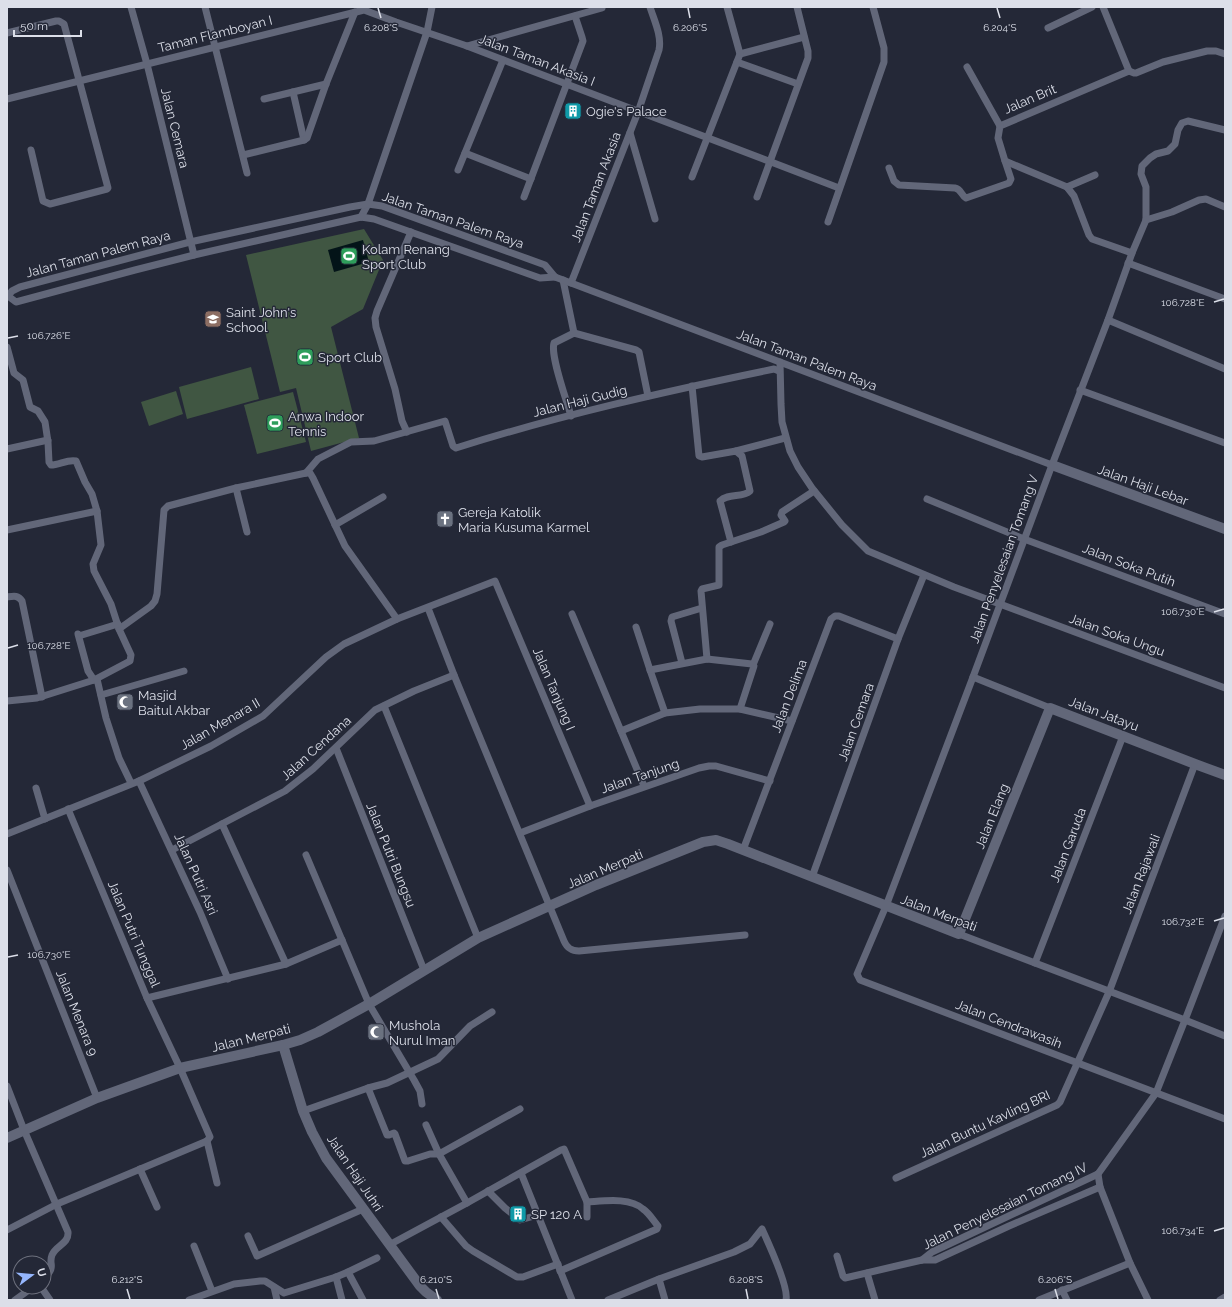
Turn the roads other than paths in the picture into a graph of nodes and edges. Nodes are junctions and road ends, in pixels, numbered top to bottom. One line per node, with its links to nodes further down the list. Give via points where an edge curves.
1 (131, 7): 24 (street, Jalan Cemara)
2 (205, 7): 19 (street)
3 (432, 7): 15 (street)
4 (650, 7): 34 (street, Jalan Taman Akasia, via 660,44)
5 (726, 7): 20 (street)
6 (797, 7): 17 (street)
7 (873, 7): 52 (street, via 884,48 884,62)
8 (1092, 7): 14 (street)
9 (1103, 7): 26 (street)
10 (364, 8): 12 (street, Taman Flamboyan I); 15 (street, Taman Flamboyan I)
11 (602, 8): 13 (street)
12 (355, 12): 19 (street, Taman Flamboyan I); 28 (street)
13 (575, 16): 18 (street); 30 (street, via 583,42)
14 (1048, 28)
15 (427, 32): 18 (street, Jalan Taman Akasia I); 55 (street)
16 (7, 33): 27 (street, via 56,21 64,24)
17 (804, 37): 20 (street); 29 (street, via 808,58)
18 (467, 46): 22 (street, Jalan Taman Akasia I)
19 (215, 47): 24 (street, Taman Flamboyan I); 42 (street)
20 (740, 54): 23 (street)
21 (1225, 54): 26 (street, Jalan Brit, via 1207,51 1164,62 1136,73)
22 (503, 60): 30 (street, Jalan Taman Akasia I); 41 (street)
23 (737, 62): 29 (street); 38 (street)
24 (147, 64): 27 (street, Taman Flamboyan I); 62 (street, Jalan Cemara)
25 (967, 67): 35 (street)
26 (1129, 71): 35 (street, Jalan Brit)
27 (78, 81): 32 (street, Taman Flamboyan I); 40 (street, via 108,188 46,203 43,201)
28 (326, 84): 31 (street); 39 (street, via 307,138)
29 (798, 84): 44 (street)
30 (567, 85): 34 (street, Jalan Taman Akasia I); 50 (street)
31 (293, 92): 33 (street); 39 (street)
32 (7, 99)
33 (264, 99)
34 (638, 112): 37 (street, Jalan Taman Akasia); 38 (street, Jalan Taman Akasia I)
35 (1000, 126): 43 (street, Jalan Brit, via 998,138)
36 (1225, 130): 59 (street, via 1188,121 1182,123 1175,144 1168,151 1150,158 1142,166 1141,174 1146,187)
37 (630, 133): 58 (street); 70 (street, Jalan Taman Akasia)
38 (708, 138): 44 (street, Jalan Taman Akasia I); 49 (street)
39 (304, 140): 42 (street)
40 (31, 150)
41 (465, 153): 46 (street); 50 (street)
42 (243, 155): 47 (street)
43 (1005, 161): 45 (street, Jalan Brit, via 1011,179 1009,183 966,198 955,188 899,185 894,181); 51 (street)
44 (770, 162): 52 (street, Jalan Taman Akasia I); 53 (street)
45 (889, 168)
46 (458, 170)
47 (247, 173)
48 (1094, 174): 51 (street)
49 (692, 177)
50 (531, 178): 54 (street)
51 (1067, 187): 64 (street, via 1074,196 1092,239)
52 (840, 188): 60 (street)
53 (757, 196)
54 (524, 197)
55 (368, 204): 57 (street); 62 (street, Jalan Taman Palem Raya); 63 (street, Jalan Taman Palem Raya, via 382,206)
56 (1225, 207): 59 (street, via 1206,199 1199,200)
57 (361, 217): 61 (street, Jalan Taman Palem Raya); 65 (street, Jalan Taman Palem Raya)
58 (655, 219)
59 (1146, 220): 64 (street, Jalan Penyelesaian Tomang V)
60 (828, 222)
61 (411, 232): 66 (street, Jalan Taman Palem Raya); 84 (street, via 375,318)
62 (190, 242): 65 (street, Jalan Cemara); 71 (street, Jalan Taman Palem Raya, via 20,287)
63 (482, 243): 66 (street); 68 (street, Jalan Taman Palem Raya, via 545,265)
64 (1132, 253): 67 (street, Jalan Penyelesaian Tomang V)
65 (194, 255): 71 (street, Jalan Taman Palem Raya, via 16,302)
66 (478, 255): 68 (street, Jalan Taman Palem Raya, via 540,278)
67 (1128, 262): 72 (street); 73 (street, Jalan Penyelesaian Tomang V)
68 (555, 277): 69 (street, Jalan Taman Palem Raya)
69 (563, 280): 70 (street, Jalan Taman Palem Raya); 74 (street)
70 (571, 283): 76 (street, Jalan Taman Palem Raya)
71 (8, 296)
72 (1225, 299)
73 (1108, 320): 77 (street); 81 (street, Jalan Penyelesaian Tomang V)
74 (574, 333): 82 (street, via 639,352); 83 (street, via 554,342 553,347)
75 (7, 347): 79 (street)
76 (780, 362): 78 (street); 90 (street, Jalan Taman Palem Raya)
77 (1225, 369)
78 (779, 371): 80 (street, Jalan Haji Gudig, via 774,369); 85 (street)
79 (10, 374): 86 (street, via 23,380 30,407 43,416)
80 (692, 386): 82 (street, Jalan Haji Gudig); 89 (street, via 699,456)
81 (1080, 390): 87 (street); 90 (street, Jalan Penyelesaian Tomang V)
82 (648, 396): 83 (street, Jalan Haji Gudig)
83 (571, 416): 84 (street, Jalan Haji Gudig, via 456,448 453,446 445,421)
84 (407, 432): 91 (street, via 374,441 350,442 318,459)
85 (785, 438): 89 (street); 93 (street, via 798,466)
86 (48, 440): 88 (street); 96 (street, via 51,465 76,461)
87 (1225, 443)
88 (7, 449)
89 (736, 451): 102 (street, via 742,456 750,491 720,501)
90 (1052, 465): 98 (street, Jalan Haji Lebar); 101 (street, Jalan Penyelesaian Tomang V)
91 (306, 473): 92 (street); 97 (street, via 310,473 313,478)
92 (236, 488): 100 (street); 113 (street, via 168,506 164,510 155,601)
93 (814, 491): 102 (street, via 782,512 784,522); 103 (street, Jalan Soka Ungu, via 868,551)
94 (383, 497): 97 (street)
95 (927, 499): 101 (street, Jalan Soka Putih)
96 (97, 511): 99 (street); 113 (street, via 100,544 93,564 94,571 111,604)
97 (335, 526): 111 (street, via 345,546)
98 (1225, 529)
99 (7, 530)
100 (248, 532)
101 (1024, 539): 106 (street, Jalan Penyelesaian Tomang V); 110 (street, Jalan Soka Putih)
102 (731, 542): 108 (street, via 719,547 719,585 702,589)
103 (924, 575): 106 (street, Jalan Soka Ungu); 115 (street, Jalan Cemara)
104 (495, 581): 107 (street, Jalan Menara II); 143 (street, Jalan Tanjung I)
105 (7, 597): 126 (street, via 15,595 22,601)
106 (1000, 604): 122 (street, Jalan Penyelesaian Tomang V); 124 (street, Jalan Soka Ungu)
107 (428, 608): 111 (street, Jalan Menara II); 121 (street)
108 (702, 608): 116 (street); 117 (street, via 671,618)
109 (572, 614): 133 (street)
110 (1225, 614)
111 (397, 619): 138 (street, Jalan Menara II, via 344,644 326,657 263,716)
112 (770, 624): 118 (street)
113 (118, 627): 123 (street, via 131,655 130,661); 123 (street, via 80,634 88,671)
114 (636, 627): 119 (street)
115 (898, 639): 132 (street, Jalan Delima, via 839,616 831,619); 153 (street, Jalan Cemara)
116 (707, 659): 117 (street); 118 (street)
117 (682, 663): 119 (street)
118 (754, 665): 130 (street)
119 (650, 670): 131 (street)
120 (184, 671): 125 (street)
121 (454, 675): 128 (street, Jalan Cendana); 148 (street)
122 (973, 677): 129 (street, Jalan Jatayu); 155 (street, Jalan Penyelesaian Tomang V)
123 (95, 679): 125 (street); 126 (street)
124 (1225, 688)
125 (101, 695): 140 (street, via 119,758)
126 (42, 697): 127 (street)
127 (7, 701)
128 (384, 706): 135 (street, Jalan Cendana, via 368,716); 159 (street)
129 (1050, 708): 134 (street, Jalan Jatayu); 158 (street, Jalan Elang)
130 (740, 709): 131 (street, via 700,709); 132 (street)
131 (665, 713): 133 (street)
132 (792, 721): 139 (street, Jalan Delima)
133 (621, 731): 141 (street)
134 (1124, 736): 136 (street, Jalan Jatayu); 161 (street, Jalan Garuda)
135 (336, 748): 146 (street, Jalan Cendana, via 285,791); 163 (street, Jalan Putri Bungsu)
136 (1195, 764): 137 (street, Jalan Jatayu); 165 (street, Jalan Rajawali)
137 (1225, 775)
138 (139, 781): 140 (street, Jalan Menara II); 149 (street, Jalan Putri Asri)
139 (770, 781): 141 (street, Jalan Tanjung, via 709,766); 150 (street, Jalan Delima)
140 (131, 784): 144 (street, Jalan Menara II)
141 (644, 786): 143 (street, Jalan Tanjung)
142 (36, 788): 145 (street)
143 (590, 806): 148 (street, Jalan Tanjung)
144 (68, 809): 145 (street, Jalan Menara II); 166 (street, Jalan Putri Tunggal)
145 (44, 818): 147 (street, Jalan Menara II)
146 (222, 824): 149 (street, Jalan Cendana); 162 (street)
147 (7, 834)
148 (520, 834): 154 (street)
149 (172, 850): 164 (street, Jalan Putri Asri)
150 (743, 850): 153 (street, Jalan Merpati); 154 (street, Jalan Merpati, via 716,840 703,842)
151 (306, 855): 160 (street)
152 (7, 870): 178 (street, Jalan Menara 9)
153 (812, 877): 155 (street, Jalan Merpati)
154 (550, 906): 157 (street, via 566,945 575,951); 159 (street, Jalan Merpati)
155 (886, 906): 158 (street, Jalan Merpati); 172 (street, Jalan Cendrawasih, via 857,974 860,980)
156 (1225, 916): 169 (street, Jalan Penyelesaian Tomang IV)
157 (745, 934)
158 (959, 934): 161 (street, Jalan Merpati)
159 (478, 938): 163 (street, Jalan Merpati)
160 (342, 940): 162 (street); 167 (street)
161 (1035, 963): 165 (street, Jalan Merpati)
162 (286, 964): 164 (street)
163 (424, 970): 167 (street, Jalan Merpati)
164 (228, 978): 166 (street)
165 (1109, 992): 169 (street, Jalan Merpati); 172 (street, Jalan Buntu Kavling BRI)
166 (147, 998): 173 (street, Jalan Putri Tunggal)
167 (369, 1004): 171 (street, Jalan Merpati, via 318,1032); 174 (street)
168 (492, 1012): 174 (street, via 470,1026 438,1059)
169 (1185, 1020): 170 (street, Jalan Merpati); 177 (street, Jalan Penyelesaian Tomang IV)
170 (1225, 1036)
171 (283, 1046): 173 (street, Jalan Merpati); 181 (street, Jalan Haji Juhri)
172 (1079, 1063): 177 (street, Jalan Cendrawasih); 191 (street, Jalan Buntu Kavling BRI, via 1064,1096 1057,1105)
173 (180, 1068): 178 (street, Jalan Merpati); 186 (street, Jalan Putri Tunggal, via 210,1137)
174 (409, 1073): 176 (street); 179 (street, via 420,1091)
175 (7, 1086): 184 (street)
176 (368, 1088): 181 (street); 187 (street, via 387,1135 395,1134 405,1161)
177 (1156, 1093): 182 (street, Jalan Cendrawasih); 190 (street, Jalan Penyelesaian Tomang IV)
178 (97, 1098): 184 (street, Jalan Merpati)
179 (422, 1104)
180 (520, 1109): 187 (street)
181 (303, 1111): 199 (street, Jalan Haji Juhri, via 326,1158)
182 (1225, 1119)
183 (426, 1125): 187 (street)
184 (24, 1130): 185 (street, Jalan Merpati); 197 (street)
185 (7, 1138)
186 (207, 1141): 188 (street); 192 (street)
187 (439, 1154): 196 (street)
188 (140, 1169): 197 (street); 198 (street)
189 (521, 1173): 194 (street); 195 (street, via 564,1149); 200 (street)
190 (1098, 1174): 193 (street); 210 (street, Jalan Penyelesaian Tomang IV, via 932,1252)
191 (896, 1178)
192 (217, 1183)
193 (1100, 1187): 210 (street, Jalan Penyelesaian Tomang IV, via 935,1260); 211 (street)
194 (488, 1192): 196 (street); 200 (street, via 520,1220)
195 (587, 1202): 202 (street); 212 (street, via 616,1200 636,1204 649,1214 658,1226 657,1229)
196 (467, 1203): 201 (street)
197 (57, 1204): 203 (street); 207 (street, via 68,1236)
198 (157, 1207)
199 (363, 1209): 204 (street, via 257,1256); 205 (street, Jalan Haji Juhri)
200 (538, 1215): 212 (street)
201 (441, 1217): 205 (street); 212 (street, via 466,1246 517,1277)
202 (587, 1217)
203 (7, 1230)
204 (248, 1236)
205 (389, 1245): 227 (street, Jalan Haji Juhri, via 420,1286)
206 (194, 1246): 219 (street)
207 (52, 1255)
208 (837, 1256): 214 (street, Jalan Penyelesaian Tomang IV, via 844,1278)
209 (377, 1258): 213 (street)
210 (922, 1260): 214 (street, Jalan Penyelesaian Tomang IV)
211 (1130, 1263): 218 (street); 235 (street)
212 (559, 1267): 228 (street)
213 (348, 1272): 215 (street); 226 (street)
214 (867, 1273): 232 (street)
215 (336, 1277): 220 (street); 225 (street)
216 (659, 1279): 229 (street); 230 (street); 231 (street, via 739,1250 750,1244 762,1228 787,1295)
217 (274, 1287): 219 (street, via 260,1281 234,1284); 220 (street); 224 (street)
218 (1062, 1290): 233 (street); 234 (street)
219 (210, 1292): 222 (street); 223 (street)
220 (285, 1296)
221 (1225, 1297): 236 (street)
222 (189, 1300)
223 (210, 1300)
224 (277, 1300)
225 (342, 1300)
226 (363, 1300)
227 (437, 1300)
228 (572, 1300)
229 (608, 1300)
230 (665, 1300)
231 (786, 1300)
232 (874, 1300)
233 (1039, 1300)
234 (1067, 1300)
235 (1148, 1300)
236 (1220, 1300)

